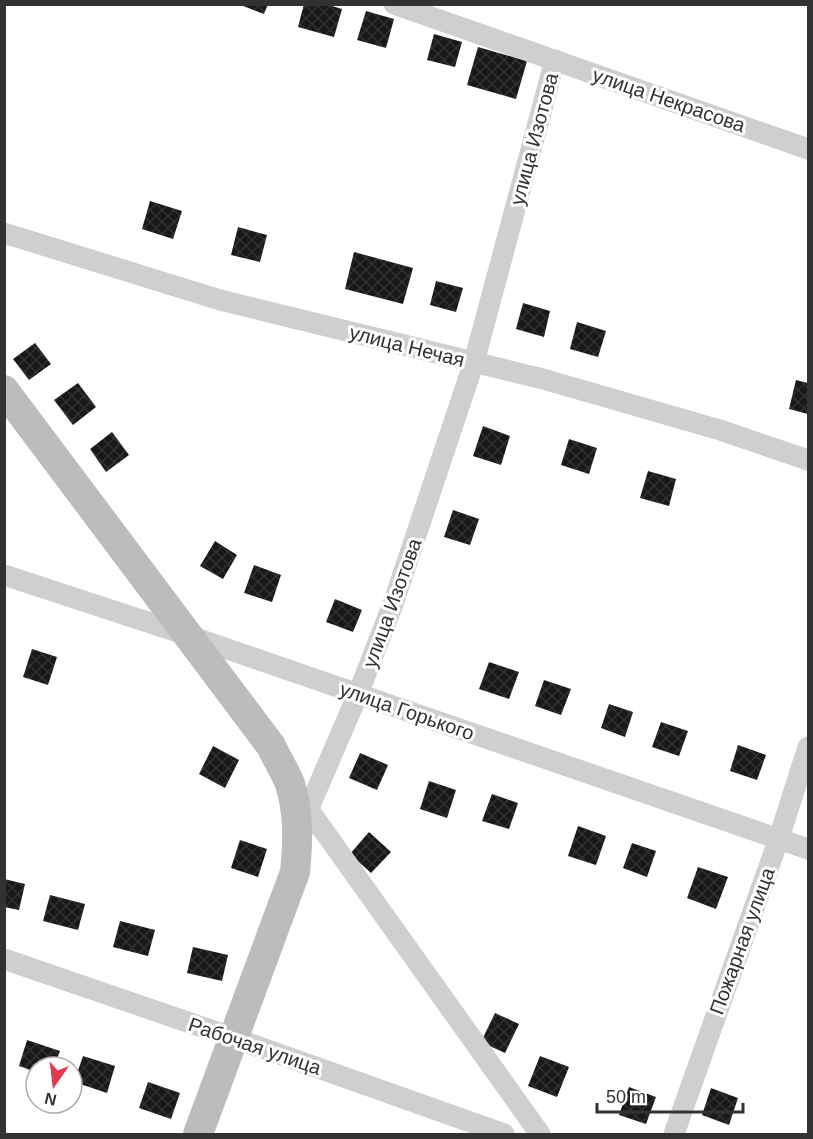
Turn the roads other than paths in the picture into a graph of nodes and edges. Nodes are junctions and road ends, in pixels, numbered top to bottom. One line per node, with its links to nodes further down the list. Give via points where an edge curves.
1 (394, 4): 2 (street, улица Некрасова)
2 (555, 60): 3 (street, улица Некрасова); 5 (street, улица Изотова)
3 (808, 148)
4 (4, 234): 5 (street, улица Нечая, via 220,300)
5 (474, 362): 7 (street, улица Нечая, via 709,427); 10 (street, улица Изотова, via 393,604)
6 (4, 390): 9 (main road)
7 (808, 460)
8 (4, 574): 9 (street, улица Горького)
9 (187, 635): 10 (street, улица Горького); 12 (main road, via 271,747)
10 (358, 694): 13 (street, улица Изотова); 14 (street, улица Горького)
11 (808, 747): 14 (street, Пожарная улица)
12 (290, 783): 13 (street); 15 (main road)
13 (308, 810): 15 (street, улица Изотова); 21 (street)
14 (779, 838): 16 (street, улица Горького); 22 (street, Пожарная улица)
15 (298, 845): 18 (main road, улица Изотова, via 295,872)
16 (808, 849)
17 (4, 959): 18 (street, Рабочая улица)
18 (234, 1038): 19 (main road, улица Изотова); 20 (street, Рабочая улица)
19 (198, 1134)
20 (504, 1134)
21 (540, 1134)
22 (674, 1134)

